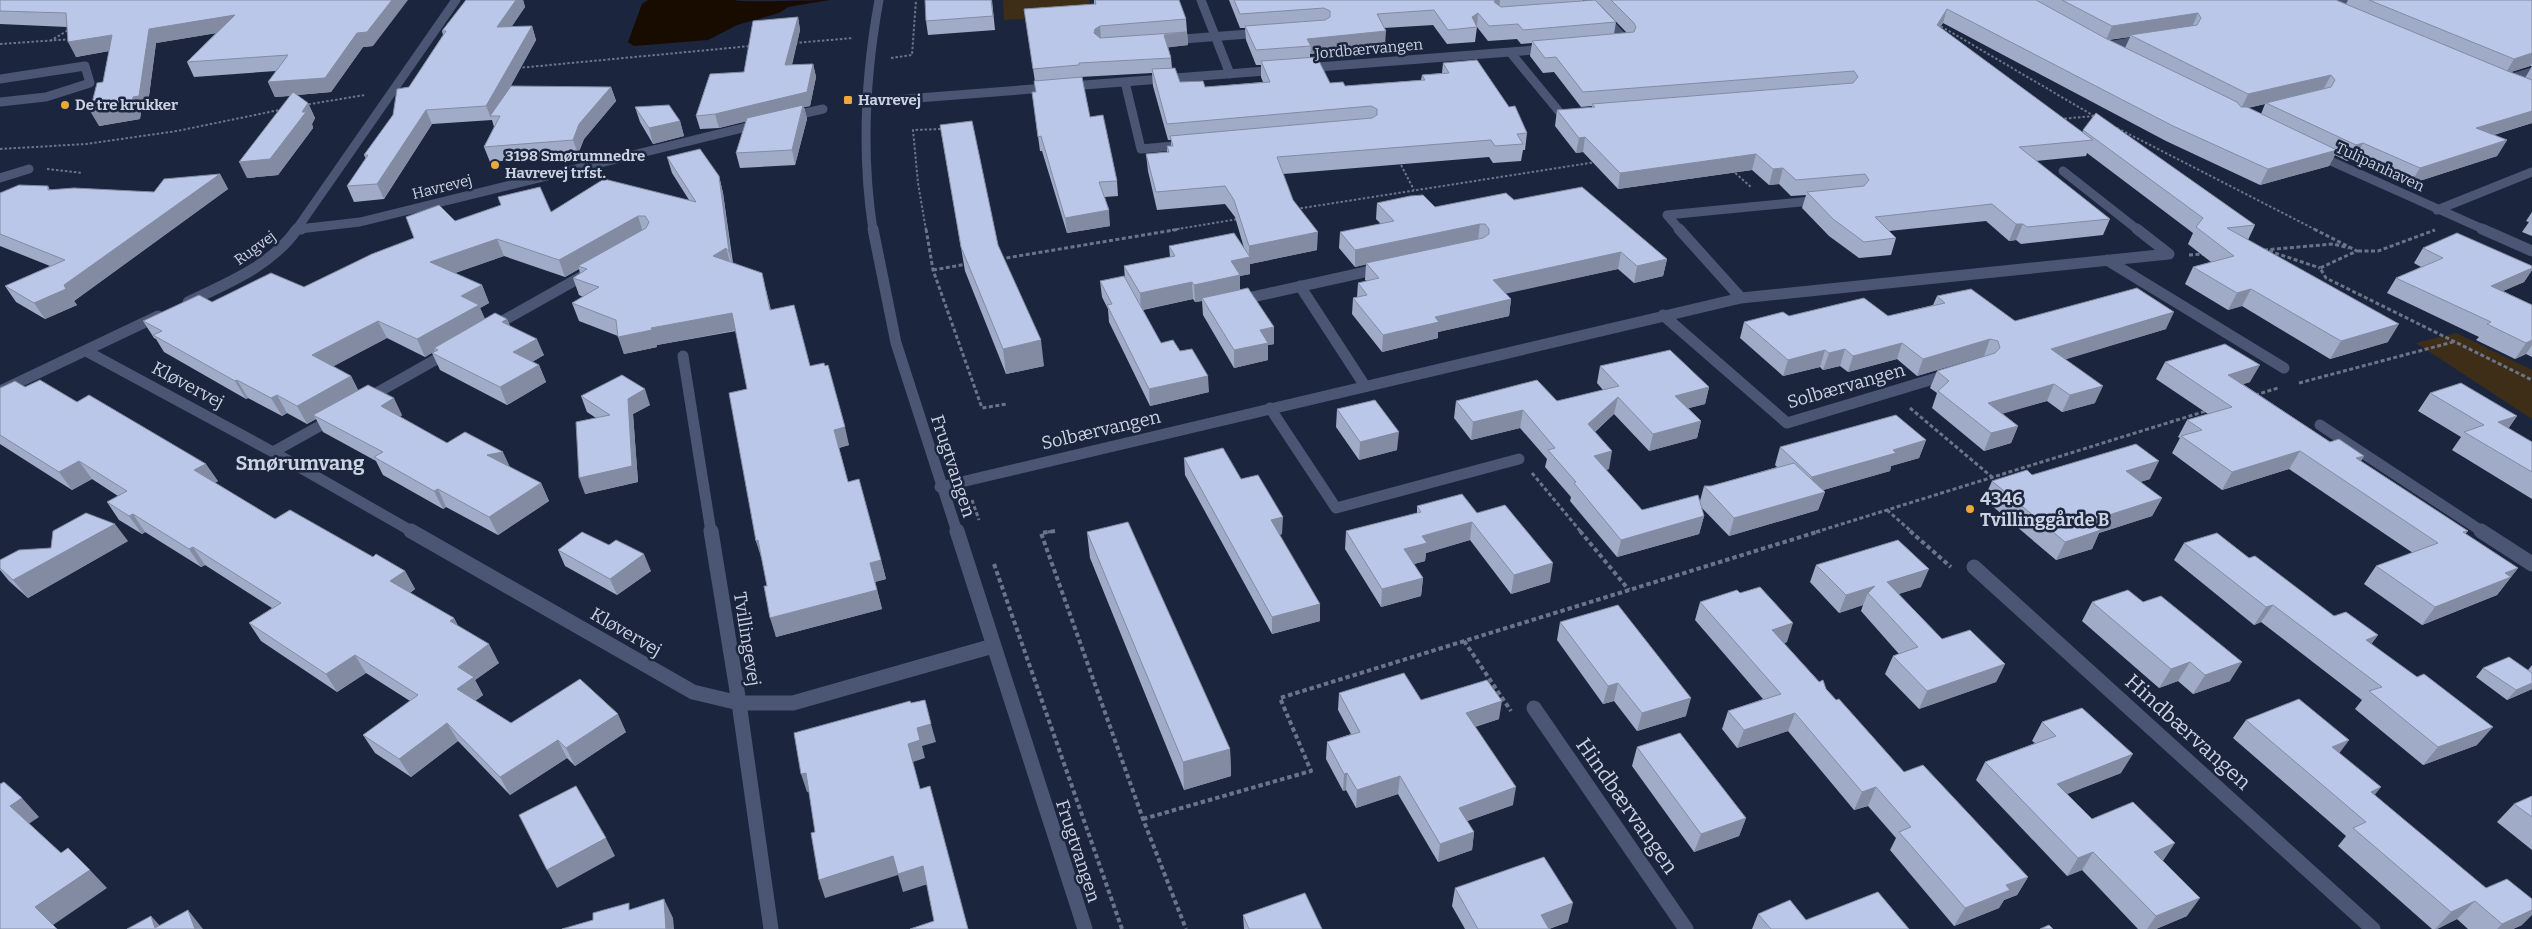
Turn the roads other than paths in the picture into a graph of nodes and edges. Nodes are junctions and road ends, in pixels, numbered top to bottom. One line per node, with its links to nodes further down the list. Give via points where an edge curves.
1 (456, 0): 38 (street, Rugvej)
2 (879, 0): 27 (street, Frugtvangen)
3 (1201, 0): 10 (street)
4 (2312, 0): 7 (street)
5 (2349, 0): 7 (street)
6 (1587, 4): 13 (street, via 1595,8 1627,42)
7 (2321, 4): 8 (street)
8 (2339, 12)
9 (1274, 32): 10 (street)
10 (1216, 36): 12 (street); 20 (street)
11 (2150, 39): 16 (street, via 2097,45)
12 (1158, 41)
13 (1617, 43)
14 (1559, 48): 15 (street, Jordbærvangen)
15 (1510, 52): 17 (street, Jordbærvangen); 29 (street, via 1562,115)
16 (2118, 56)
17 (1298, 68)
18 (1288, 69): 20 (street)
19 (2532, 72): 23 (street)
20 (1230, 74): 24 (street)
21 (2494, 77): 23 (street)
22 (0, 78): 26 (street, via 84,66 90,83 42,99)
23 (2503, 80): 25 (street)
24 (1125, 82): 27 (street); 30 (street, via 1141,149)
25 (2517, 86)
26 (0, 102)
27 (866, 102): 61 (street, Frugtvangen, via 867,181 877,259 896,343)
28 (823, 109): 38 (street, Havrevej, via 360,222)
29 (1582, 114)
30 (1198, 144)
31 (2309, 151): 37 (street, Tulipanhaven)
32 (29, 169): 35 (street)
33 (2063, 171): 40 (street, Solbærvangen, via 2168,254)
34 (2532, 172): 37 (street, Tulipanhaven)
35 (0, 178)
36 (1829, 199): 44 (street, via 1667,215)
37 (2437, 210): 39 (street, Tulipanhaven)
38 (299, 229): 49 (street, Rugvej, via 268,261 239,278)
39 (2532, 251)
40 (2108, 260): 44 (street, Solbærvangen); 51 (street)
41 (1395, 266): 43 (street)
42 (596, 268): 47 (street)
43 (1300, 286): 45 (street); 53 (street)
44 (1741, 298): 46 (street, Solbærvangen)
45 (1227, 302)
46 (1663, 316): 52 (street, Solbærvangen, via 1786,423); 53 (street, Solbærvangen)
47 (486, 331)
48 (460, 346): 55 (street)
49 (86, 351): 54 (street, Rugvej); 59 (street, Kløvervej)
50 (683, 356): 65 (street, Tvillingevej)
51 (2284, 368)
52 (1958, 372)
53 (1365, 386): 56 (street, Solbærvangen)
54 (0, 391)
55 (358, 404)
56 (1270, 408): 60 (street, via 1336,508); 61 (street, Solbærvangen)
57 (341, 414): 59 (street)
58 (2320, 425): 62 (street)
59 (273, 452): 65 (street, Kløvervej, via 693,692)
60 (1519, 459)
61 (940, 487): 64 (street, Frugtvangen)
62 (2532, 564)
63 (1974, 566): 70 (street, Hindbærvangen)
64 (993, 646): 65 (street, Kløvervej, via 793,703); 68 (street, Frugtvangen)
65 (739, 703): 67 (street, Tvillingevej)
66 (1534, 708): 69 (street, Hindbærvangen)
67 (771, 929)
68 (1085, 929)
69 (1686, 929)
70 (2373, 929)

